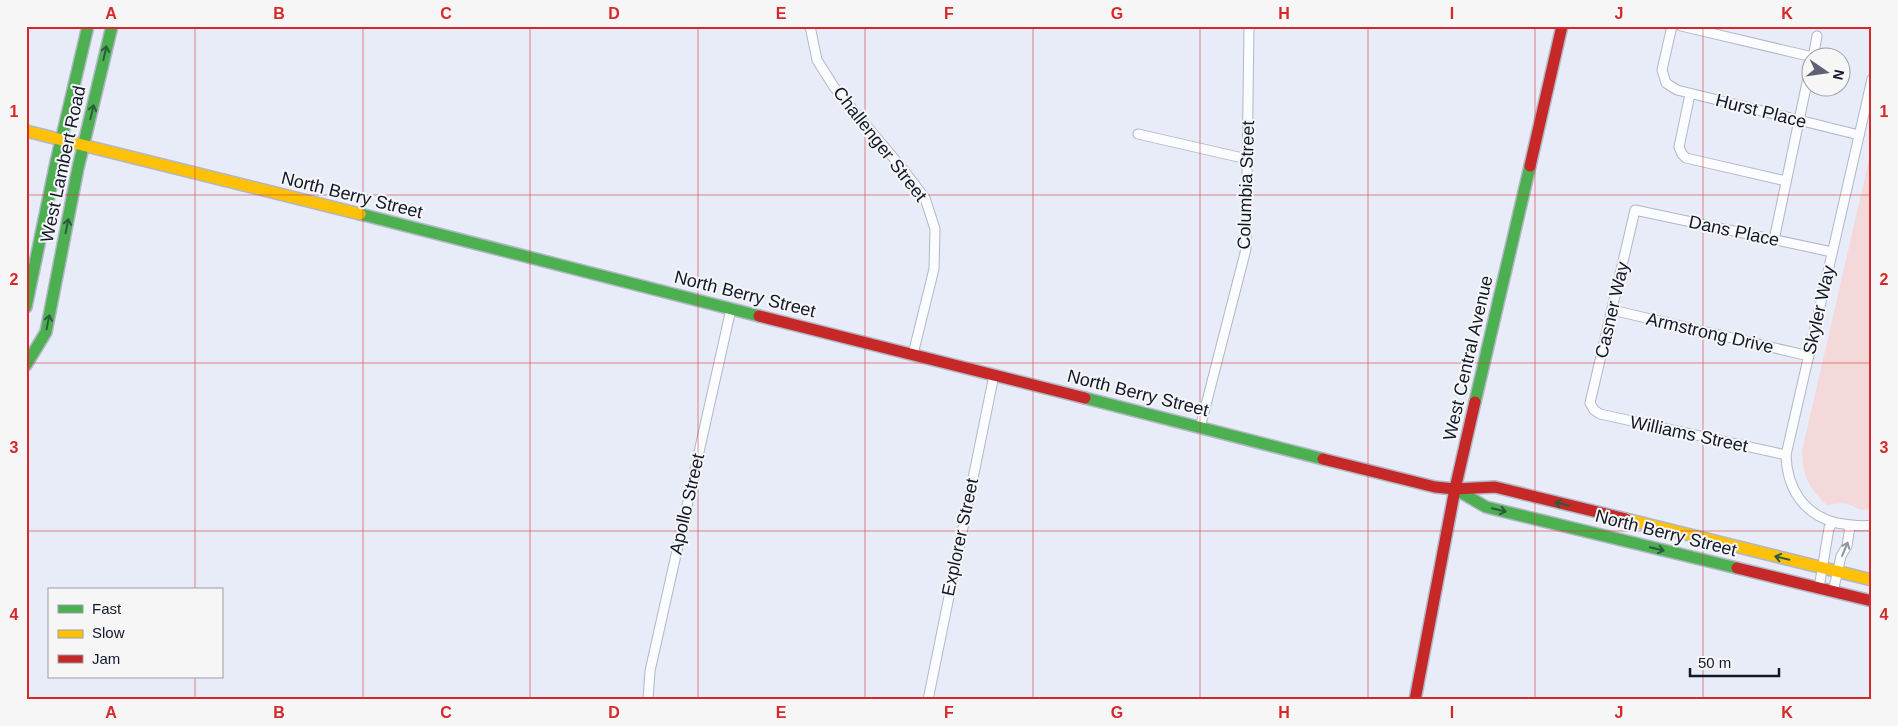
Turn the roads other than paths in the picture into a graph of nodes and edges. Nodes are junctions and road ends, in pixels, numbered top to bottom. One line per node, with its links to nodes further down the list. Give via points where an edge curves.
1 (88, 26): 18 (street, West Lambert Road)
2 (112, 26): 19 (street, West Lambert Road, one-way to 2)
3 (810, 26): 28 (street, Challenger Street, via 815,53 834,87 925,198 935,229 934,269)
4 (1249, 26): 20 (street, Columbia Street)
5 (1562, 26): 35 (street, West Central Avenue)
6 (1672, 26): 12 (street, Hurst Place, via 1662,70 1666,82)
7 (1681, 26): 10 (street)
8 (1817, 36): 9 (street)
9 (1815, 48)
10 (1800, 54)
11 (1872, 79): 17 (street, Skyler Way)
12 (1690, 94): 14 (street, Hurst Place); 21 (street, via 1679,147 1686,158)
13 (1804, 98): 14 (street)
14 (1799, 120): 17 (street, Hurst Place); 21 (street)
15 (26, 131): 18 (street, North Berry Street)
16 (1138, 134): 20 (street)
17 (1859, 135): 24 (street, Skyler Way)
18 (61, 140): 19 (street, North Berry Street); 25 (street, West Lambert Road)
19 (84, 145): 26 (street, North Berry Street); 30 (street, West Lambert Road, one-way to 19, via 46,332)
20 (1247, 159): 33 (street, Columbia Street, via 1246,249)
21 (1786, 181): 23 (street)
22 (1635, 210): 23 (street, Dans Place); 27 (street, Casner Way)
23 (1774, 240): 24 (street, Dans Place)
24 (1832, 252): 29 (street, Skyler Way)
25 (26, 307)
26 (731, 309): 28 (street, North Berry Street); 45 (street, Apollo Street, via 650,671)
27 (1612, 310): 29 (street, Armstrong Drive); 32 (street, Casner Way, via 1590,403)
28 (913, 354): 31 (street, North Berry Street)
29 (1809, 356): 34 (street, Skyler Way)
30 (26, 365)
31 (994, 375): 33 (street, North Berry Street); 46 (street, Explorer Street)
32 (1594, 410): 34 (street, Williams Street, via 1600,414)
33 (1200, 428): 35 (street, North Berry Street, via 1435,487)
34 (1786, 455): 36 (street, Skyler Way, via 1788,475 1800,498 1816,515)
35 (1455, 489): 39 (street, North Berry Street, one-way to 35, via 1494,487); 42 (street, North Berry Street, one-way to 42, via 1486,507); 47 (street, West Central Avenue)
36 (1833, 522): 38 (street, Skyler Way); 39 (street, via 1828,528)
37 (1872, 525): 38 (street, Skyler Way)
38 (1850, 526): 40 (street, one-way to 38, via 1847,546)
39 (1822, 568): 40 (street, North Berry Street); 42 (street)
40 (1837, 571): 41 (street, North Berry Street); 43 (street)
41 (1872, 580)
42 (1818, 588): 43 (street, North Berry Street)
43 (1833, 592): 44 (street, North Berry Street)
44 (1872, 601)
45 (648, 700)
46 (928, 700)
47 (1415, 700)

